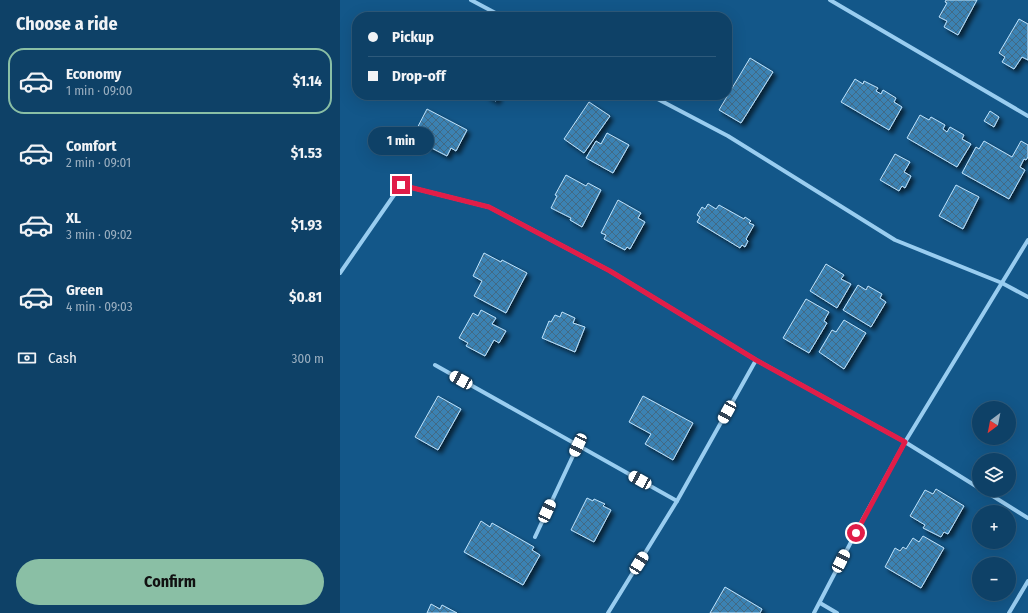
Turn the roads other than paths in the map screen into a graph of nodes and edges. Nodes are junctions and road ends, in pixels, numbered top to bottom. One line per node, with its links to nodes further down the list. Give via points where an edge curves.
1 (471, 0): 3 (street)
2 (830, 0): 5 (street)
3 (494, 12)
4 (660, 100): 8 (street, via 728,136 895,240)
5 (1028, 116)
6 (1028, 240): 8 (street)
7 (340, 273): 10 (street, via 401,185 489,207 610,271)
8 (1002, 283): 9 (street); 12 (street)
9 (1028, 297)
10 (756, 360): 12 (street); 16 (street)
11 (435, 365): 13 (street)
12 (905, 442): 14 (street); 20 (street)
13 (578, 445): 16 (street); 18 (street)
14 (972, 484)
15 (994, 497): 17 (street)
16 (677, 501): 21 (street)
17 (1028, 518)
18 (535, 537)
19 (1028, 581): 24 (street)
20 (820, 603): 22 (street); 23 (street)
21 (608, 613)
22 (814, 613)
23 (836, 613)
24 (1009, 613)

